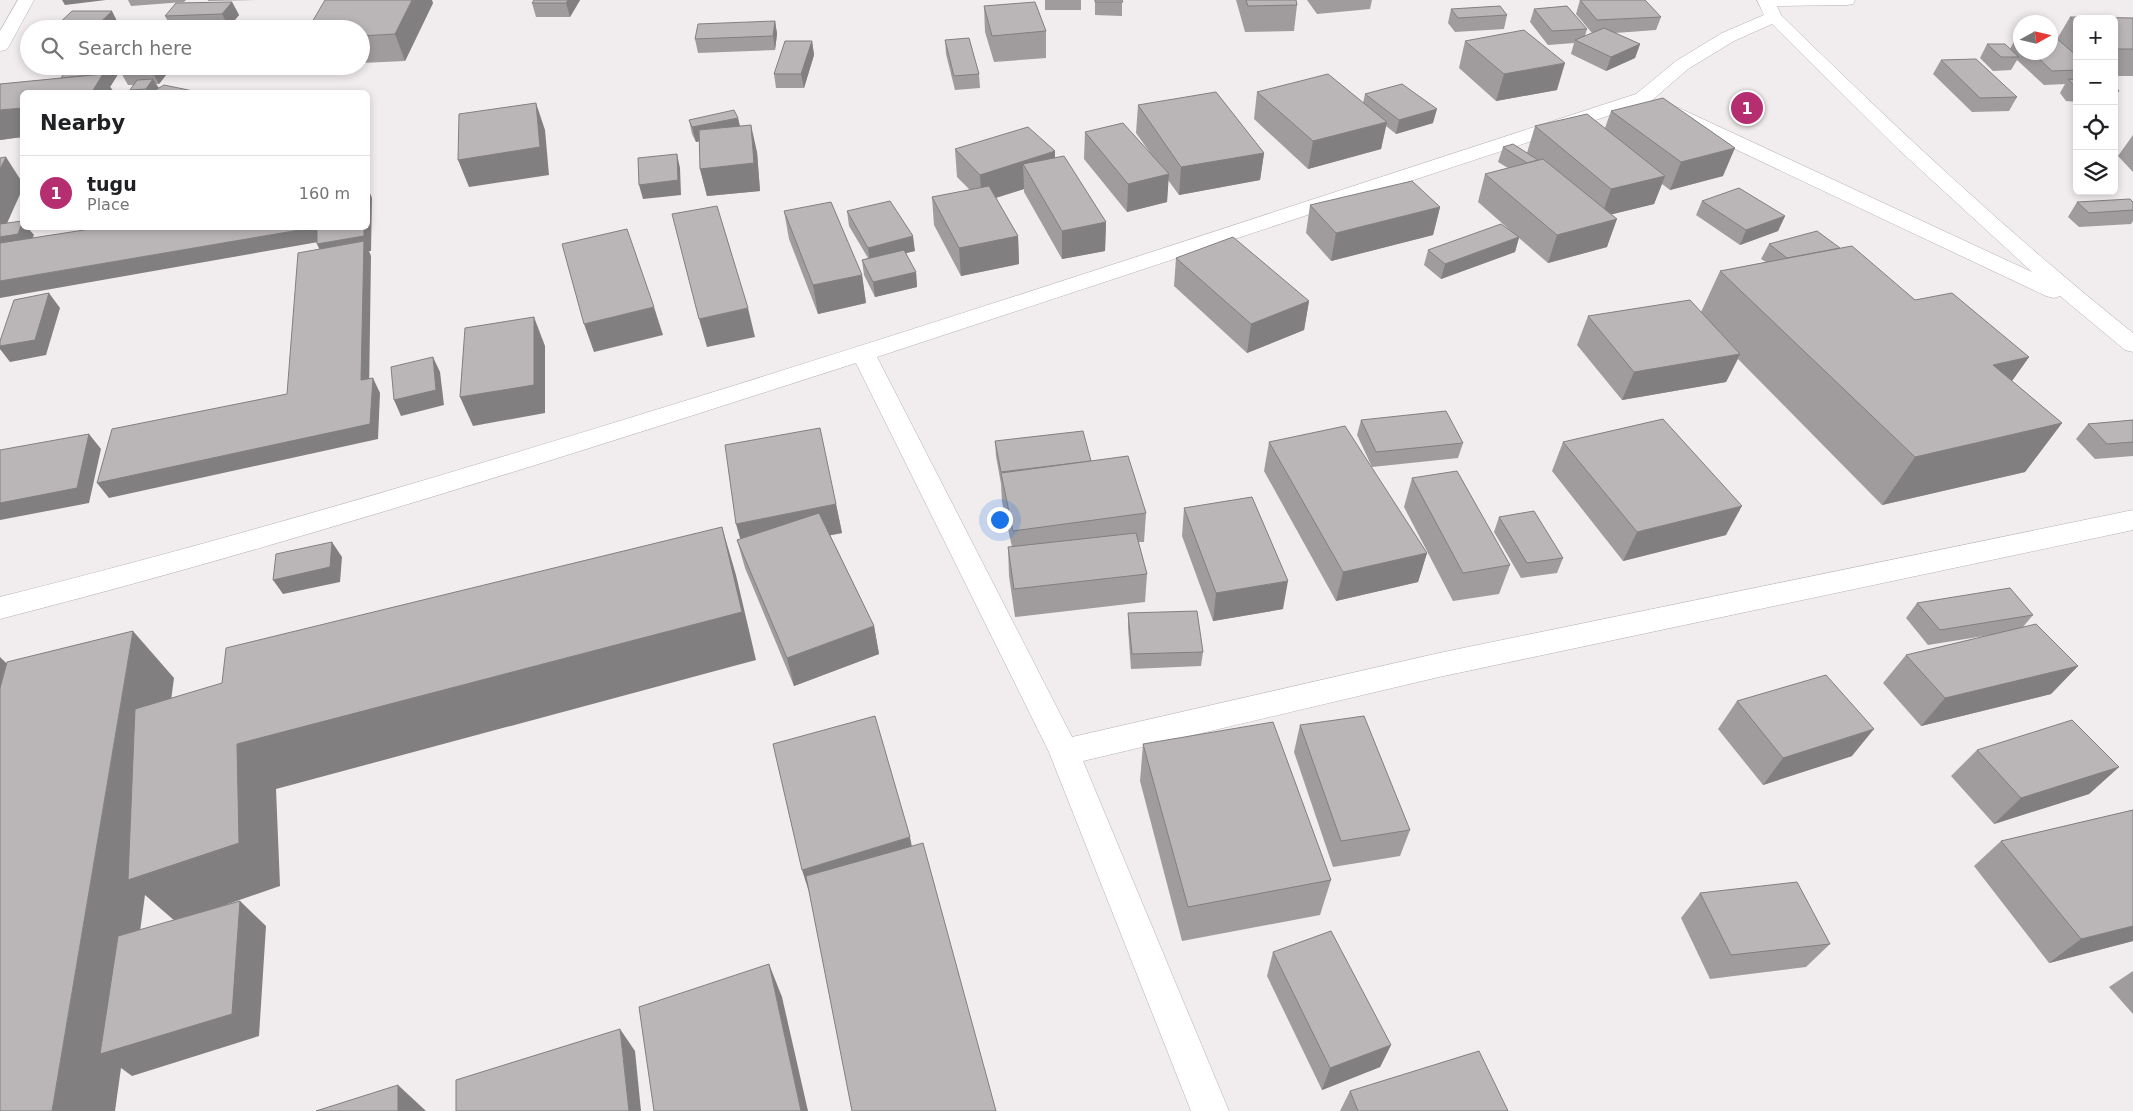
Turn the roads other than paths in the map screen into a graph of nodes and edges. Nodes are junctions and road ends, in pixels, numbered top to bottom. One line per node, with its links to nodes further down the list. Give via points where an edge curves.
1 (26, 0): 4 (street)
2 (1847, 0): 3 (street)
3 (1768, 6): 5 (street, via 1728,37 1682,65); 6 (street, via 1880,123)
4 (0, 46)
5 (1643, 98): 6 (street); 8 (street)
6 (2082, 305): 7 (street)
7 (2133, 345)
8 (863, 353): 10 (street, via 491,471 107,581); 11 (street)
9 (2133, 520): 11 (street, via 1439,665)
10 (0, 608)
11 (1064, 752): 12 (street)
12 (1210, 1111)

